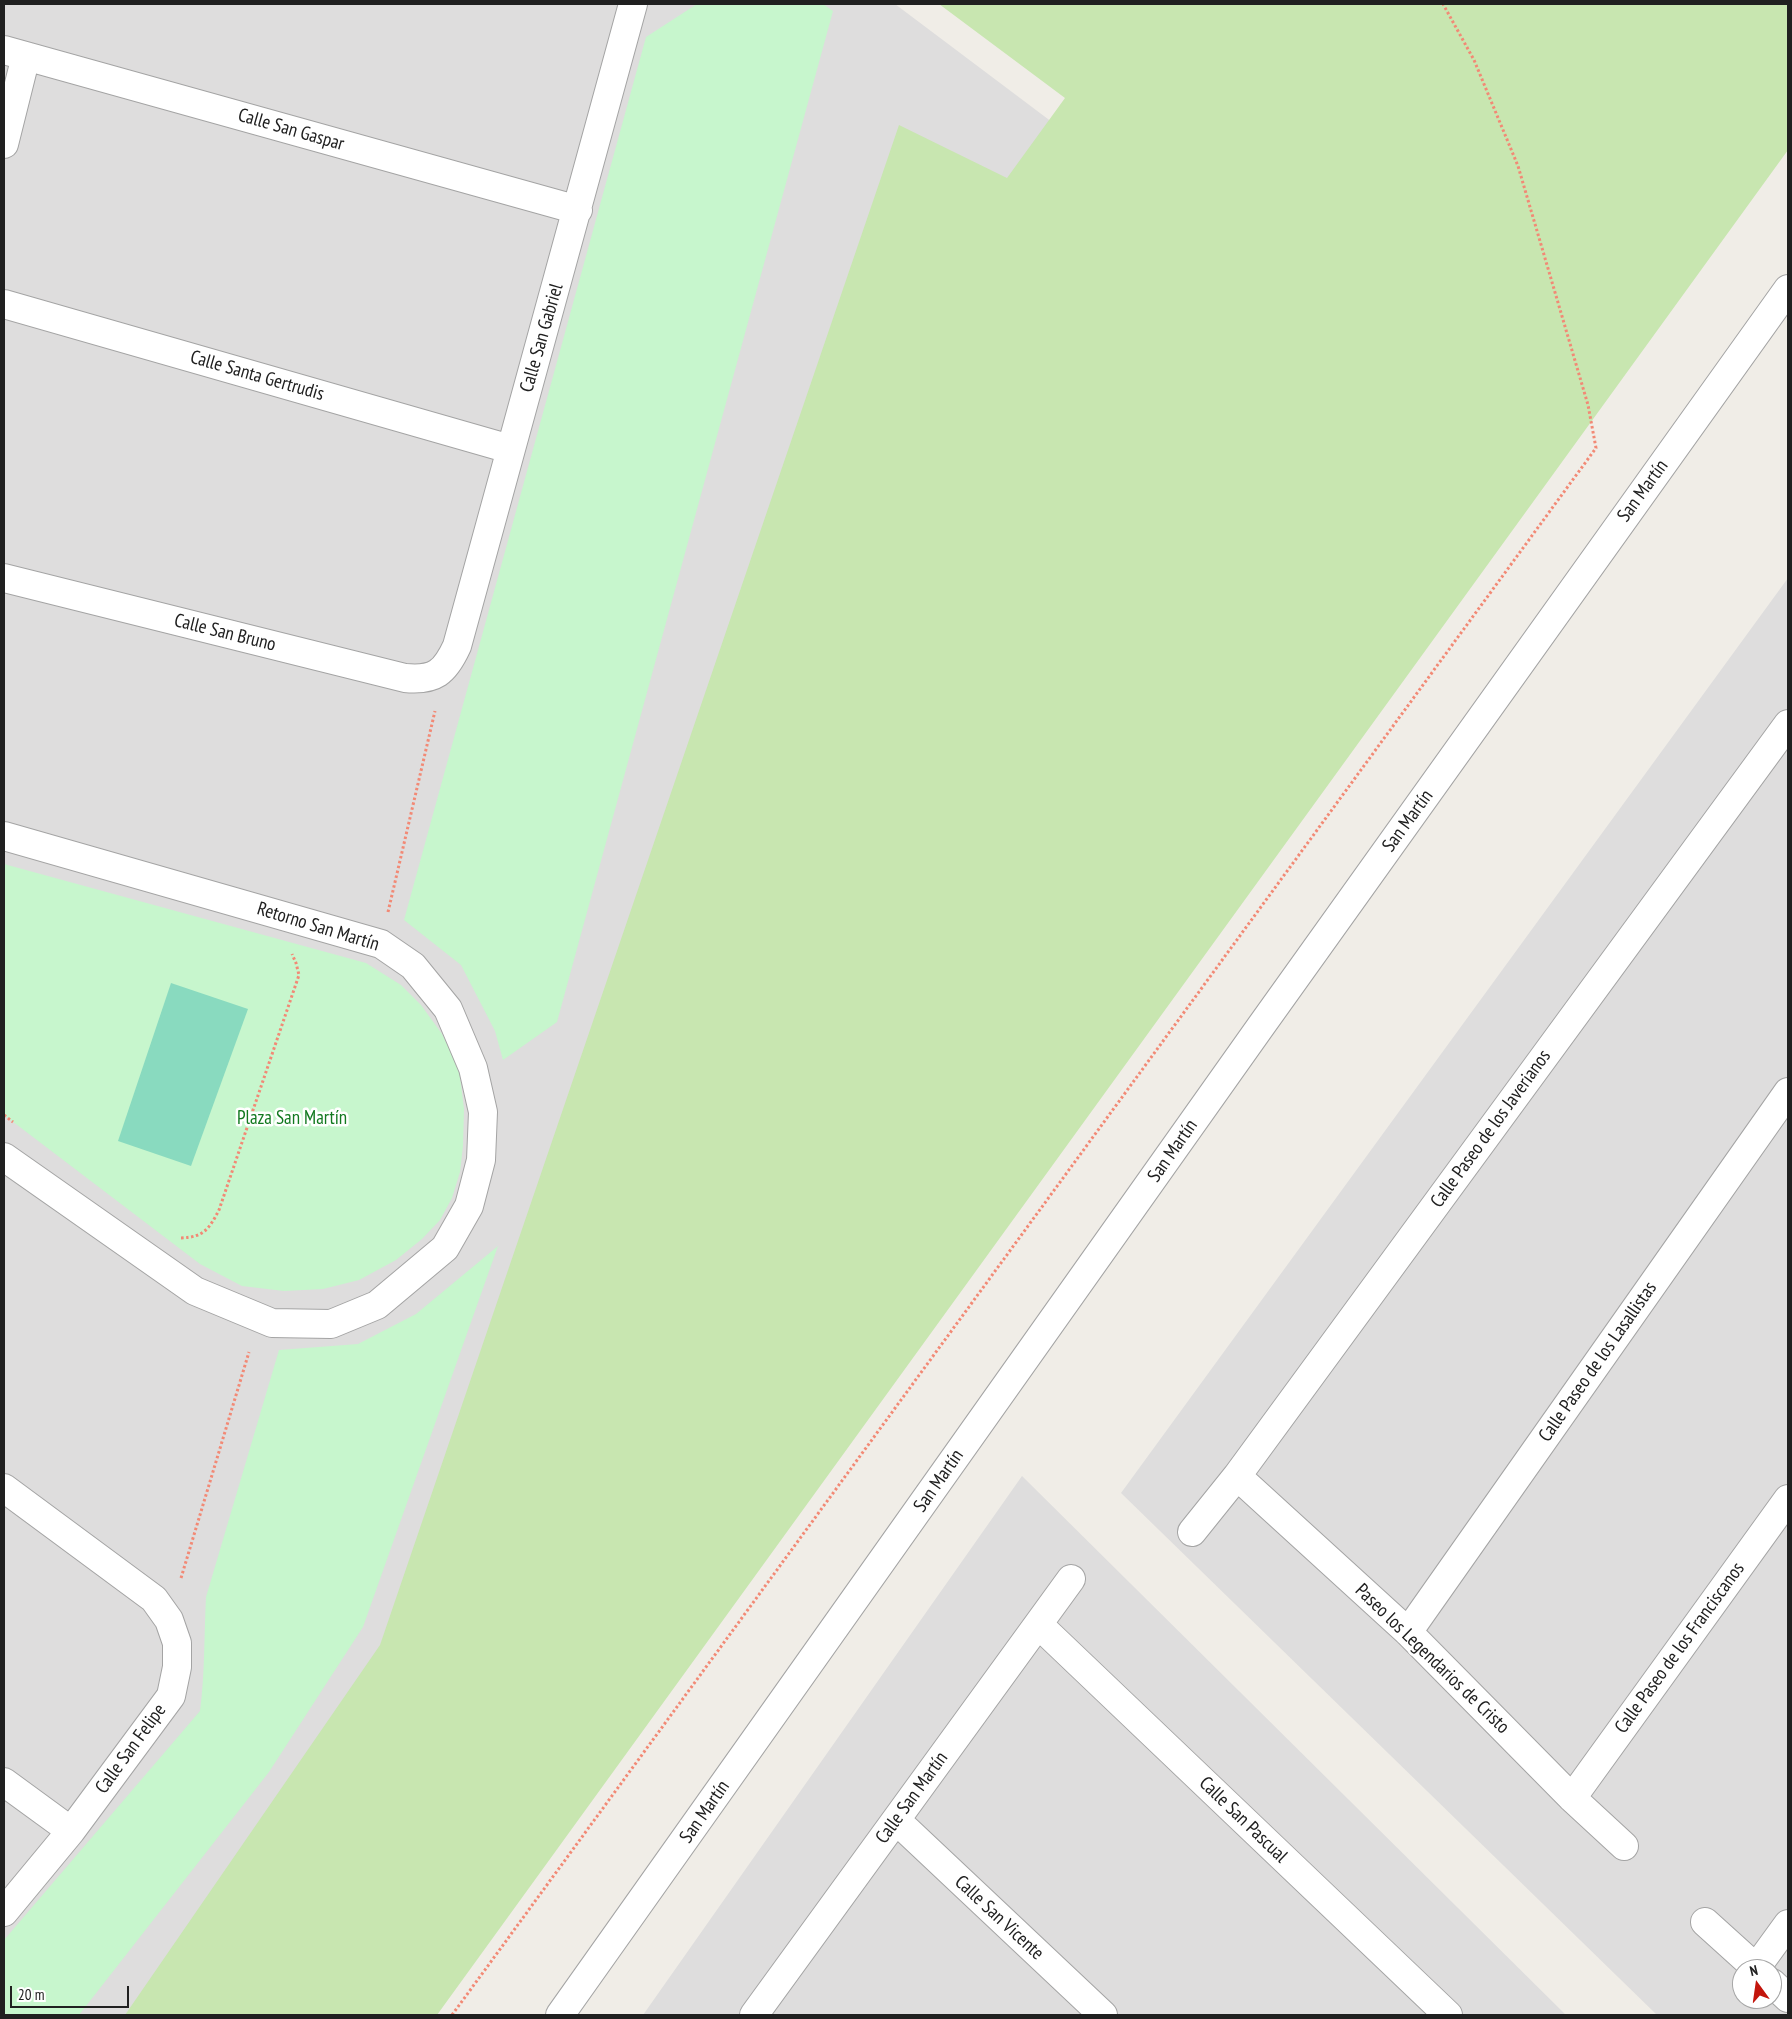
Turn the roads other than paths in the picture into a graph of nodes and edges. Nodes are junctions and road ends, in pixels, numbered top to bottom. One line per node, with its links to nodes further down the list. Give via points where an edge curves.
1 (633, 4): 4 (street, Calle San Gabriel)
2 (15, 53): 3 (street); 4 (street, Calle San Gaspar)
3 (4, 144)
4 (578, 210): 7 (street, Calle San Gabriel)
5 (1788, 289): 32 (street, San Martín, via 1260,1026)
6 (4, 304): 7 (street, Calle Santa Gertrudis)
7 (510, 449): 9 (street, Calle San Gabriel, via 457,646)
8 (4, 578): 9 (street, Calle San Bruno, via 405,678 431,678)
9 (444, 669)
10 (1785, 734): 14 (street, Calle Paseo de los Javerianos)
11 (4, 836): 13 (street, Retorno San Martín, via 381,944 413,966 448,1009 473,1068 483,1112 481,1160 469,1206 446,1248 377,1305 331,1324 272,1323 195,1292)
12 (1788, 1092): 20 (street, Calle Paseo de los Lasallistas)
13 (4, 1157)
14 (1237, 1476): 17 (street, Calle Paseo de los Javerianos); 20 (street, Paseo los Legendarios de Cristo)
15 (4, 1488): 24 (street, Calle San Felipe, via 154,1599 169,1620 177,1643 177,1667 171,1696)
16 (1788, 1499): 22 (street, Calle Paseo de los Franciscanos)
17 (1192, 1532)
18 (1071, 1580): 19 (street, Calle San Martín)
19 (1039, 1625): 23 (street, Calle San Martín); 34 (street, Calle San Pascual)
20 (1408, 1632): 22 (street, Paseo los Legendarios de Cristo)
21 (4, 1782): 24 (street)
22 (1572, 1798): 25 (street, Paseo los Legendarios de Cristo)
23 (896, 1820): 31 (street, Calle San Martín); 33 (street, Calle San Vicente)
24 (71, 1831): 26 (street, Calle San Felipe)
25 (1624, 1846)
26 (4, 1912)
27 (1705, 1922): 29 (street)
28 (1788, 1924): 30 (street)
29 (1746, 1959)
30 (1769, 1959)
31 (762, 2012)
32 (560, 2015)
33 (1103, 2015)
34 (1448, 2015)

